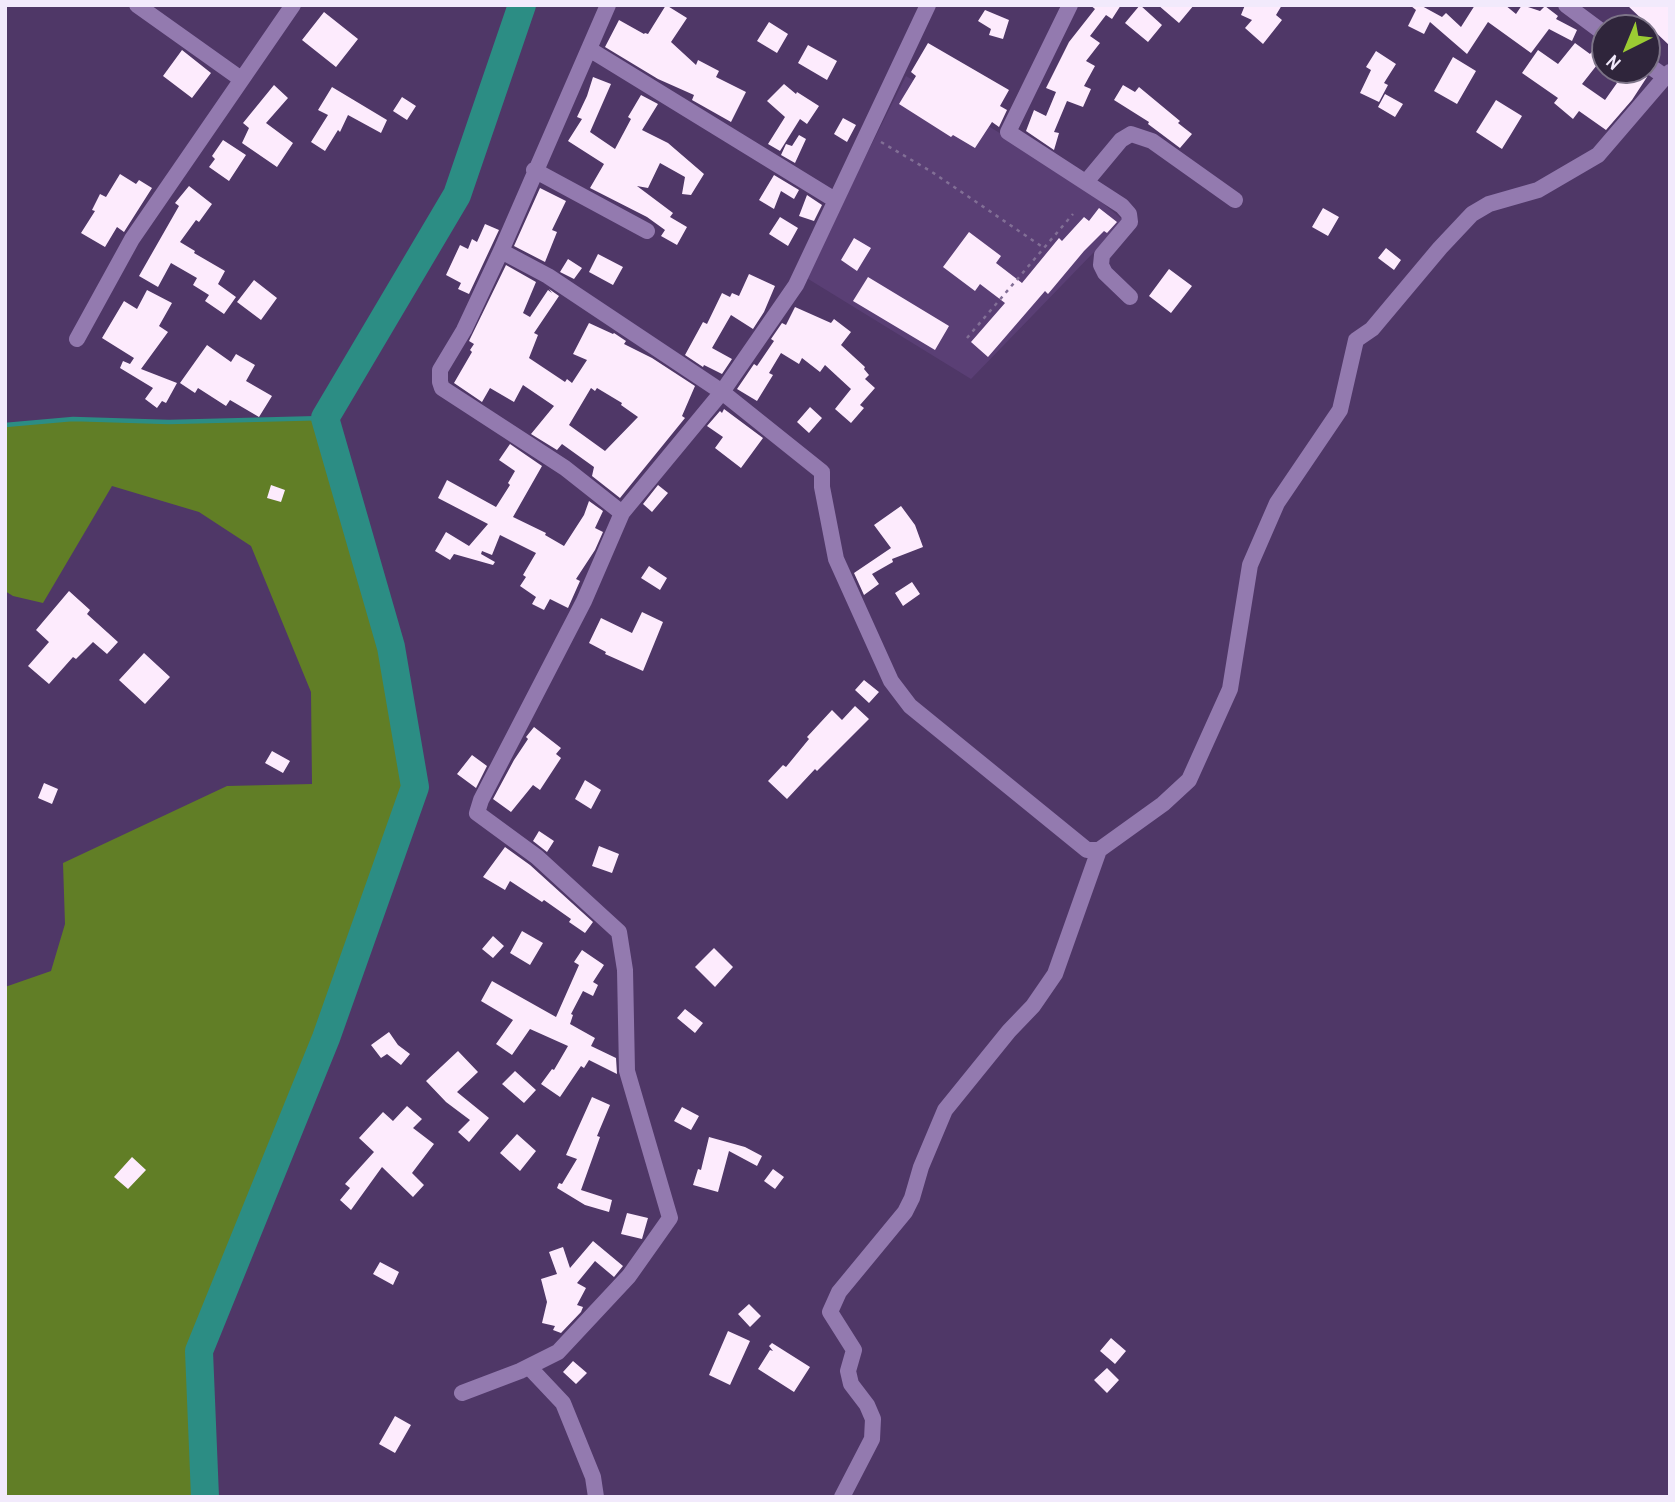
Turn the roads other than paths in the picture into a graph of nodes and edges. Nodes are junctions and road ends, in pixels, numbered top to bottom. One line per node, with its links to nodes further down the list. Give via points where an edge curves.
1 (137, 5): 10 (street)
2 (293, 5): 10 (street)
3 (608, 5): 8 (street)
4 (928, 5): 13 (street)
5 (1070, 5): 12 (street, via 1008,132)
6 (1566, 5): 7 (street)
7 (1591, 24)
8 (589, 49): 11 (street); 13 (street)
9 (1668, 75): 21 (street, via 1598,155 1538,190 1489,204 1472,214 1372,328 1356,340 1340,410 1277,503 1250,565 1230,689 1189,780)
10 (241, 79): 18 (street, via 132,239)
11 (534, 170): 15 (street); 16 (street)
12 (1086, 182): 14 (street, via 1131,134 1152,141); 17 (street, via 1129,214 1130,222 1102,255 1101,265)
13 (835, 200): 19 (street, via 796,285)
14 (1234, 200)
15 (647, 231)
16 (501, 251): 19 (street, via 548,276); 20 (street, via 440,370 442,388 565,468)
17 (1130, 297)
18 (77, 339)
19 (722, 392): 20 (street); 21 (street, via 822,472 836,559 891,681 910,706 1087,850)
20 (622, 513): 22 (street, via 477,813 537,857 619,932 625,970 627,1071 670,1218 629,1276 558,1352)
21 (1098, 850): 25 (street, via 1055,975 945,1110 905,1212 839,1292 830,1312 854,1349 850,1384 873,1419 872,1439)
22 (529, 1367): 23 (street); 24 (street, via 563,1403 593,1477)
23 (462, 1393)
24 (596, 1497)
25 (842, 1497)

